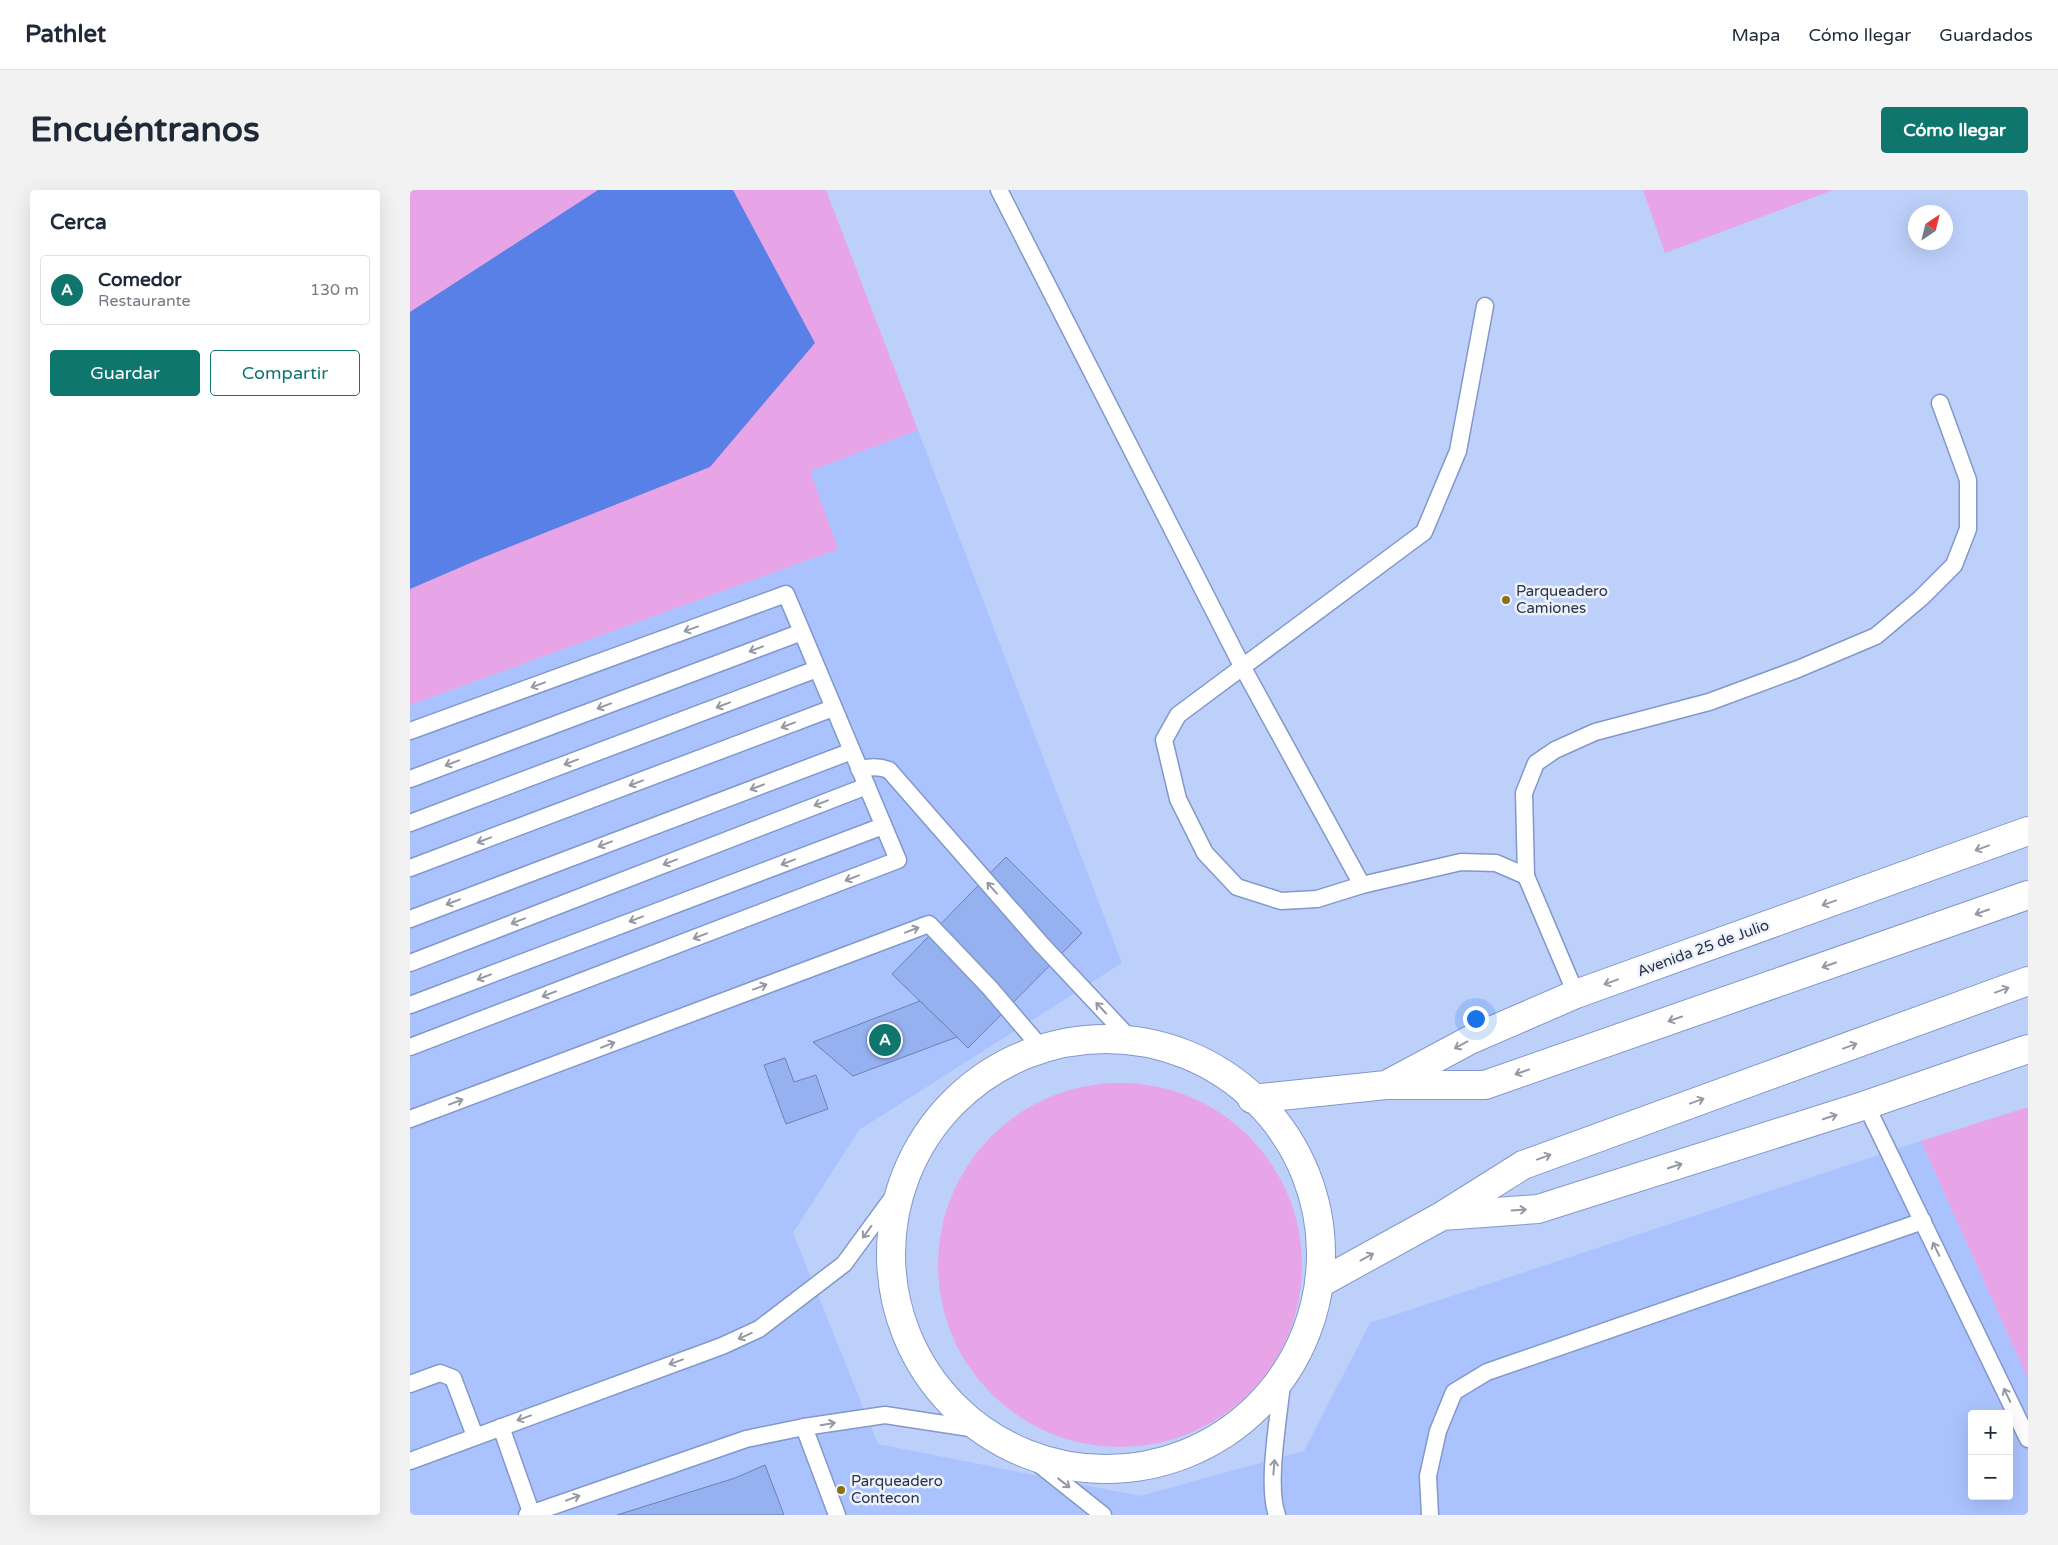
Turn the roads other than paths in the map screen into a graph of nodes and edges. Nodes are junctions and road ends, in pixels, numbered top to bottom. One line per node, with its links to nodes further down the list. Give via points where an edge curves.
1 (999, 190): 5 (lane)
2 (1485, 306): 5 (lane, via 1458,451 1424,532)
3 (1940, 403): 17 (lane, via 1968,480 1968,529 1954,565 1876,636 1709,702 1595,732 1555,750 1536,763 1524,794)
4 (802, 632): 6 (lane); 8 (lane, one-way to 8, via 786,594); 11 (lane, one-way to 11)
5 (1242, 666): 18 (lane); 18 (lane, via 1178,715 1164,740 1178,799 1205,853 1237,887 1281,901 1317,898)
6 (817, 669): 7 (lane); 13 (lane, one-way to 13)
7 (834, 708): 9 (lane); 16 (lane, one-way to 16)
8 (410, 731)
9 (852, 751): 10 (lane); 20 (lane, one-way to 20)
10 (859, 769): 12 (lane); 25 (lane, one-way to 10, via 1042,945 889,770 871,766)
11 (410, 779)
12 (866, 786): 14 (lane); 21 (lane, one-way to 21)
13 (410, 823)
14 (883, 826): 24 (lane, one-way to 24); 26 (lane, one-way to 26, via 898,860)
15 (2028, 831): 23 (main road, Avenida 25 de Julio, one-way to 23)
16 (410, 868)
17 (1526, 876): 18 (lane, via 1496,863 1461,862); 23 (lane)
18 (1362, 886)
19 (2028, 895): 29 (main road, Avenida 25 de Julio, one-way to 29, via 1485,1085)
20 (410, 919)
21 (410, 963)
22 (2028, 981): 34 (main road, one-way to 22, via 1523,1165)
23 (1576, 994): 29 (main road, Avenida 25 de Julio, one-way to 29, via 1470,1040)
24 (410, 1005)
25 (1135, 1044): 27 (main road, via 1088,1041); 30 (main road, via 1176,1055 1213,1073)
26 (410, 1047)
27 (1042, 1049): 32 (lane, one-way to 27, via 929,924); 33 (main road, via 992,1069 950,1102 917,1144)
28 (2028, 1049): 31 (main road)
29 (1386, 1085): 30 (main road, Avenida 25 de Julio)
30 (1252, 1099): 36 (main road, via 1288,1136 1312,1181 1326,1230)
31 (1866, 1105): 34 (main road, one-way to 31, via 1538,1209); 35 (lane)
32 (410, 1119)
33 (896, 1193): 39 (lane, one-way to 39, via 844,1264 759,1329 722,1346); 41 (main road, via 888,1259 901,1325 934,1384)
34 (1442, 1216): 36 (main road, one-way to 34)
35 (1923, 1221): 43 (lane, one-way to 35); 50 (lane, via 1487,1372 1454,1392 1438,1431 1428,1476)
36 (1324, 1281): 37 (main road, via 1310,1335)
37 (1282, 1383): 44 (main road, via 1242,1424 1192,1452 1138,1467 1080,1467); 49 (lane, one-way to 37, via 1273,1476)
38 (410, 1384): 42 (lane, via 440,1373 452,1378)
39 (501, 1427): 42 (lane); 46 (lane)
40 (804, 1427): 41 (lane, one-way to 41, via 884,1415); 46 (lane, one-way to 40, via 746,1439); 47 (lane)
41 (983, 1430): 44 (main road)
42 (476, 1436): 45 (lane)
43 (2028, 1439)
44 (1026, 1452): 48 (lane, one-way to 48)
45 (410, 1461)
46 (530, 1514)
47 (837, 1515)
48 (1103, 1515)
49 (1277, 1515)
50 (1430, 1515)

